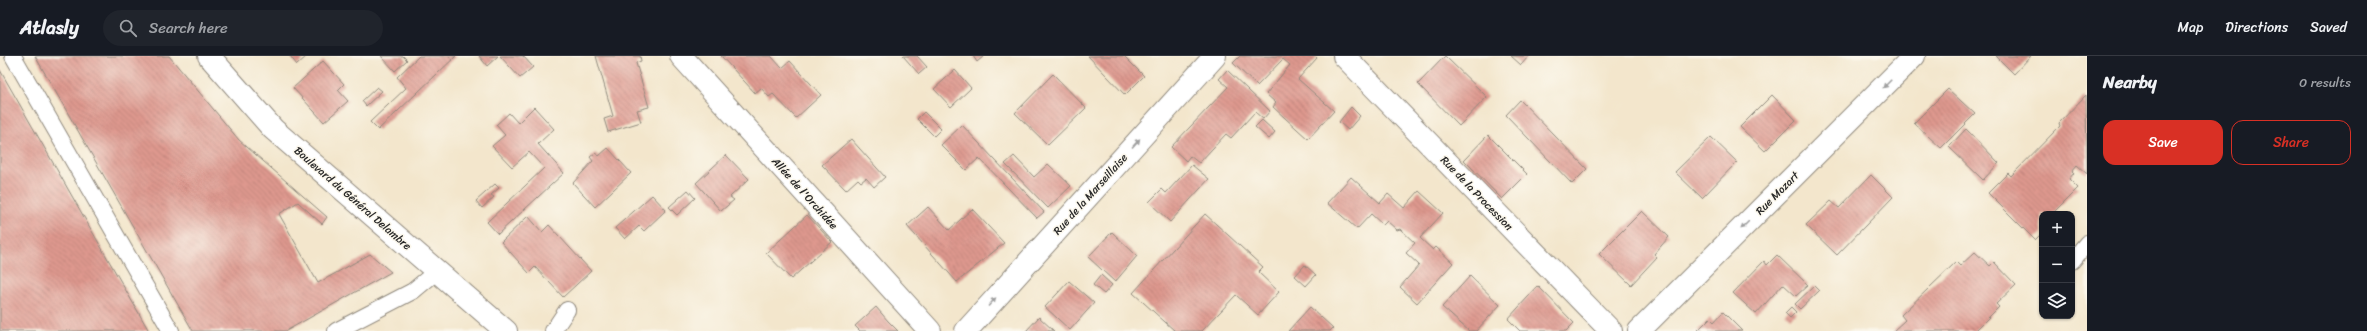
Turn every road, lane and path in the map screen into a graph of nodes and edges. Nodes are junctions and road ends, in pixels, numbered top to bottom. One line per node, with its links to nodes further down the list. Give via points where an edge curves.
1 (13, 56): 11 (lane)
2 (209, 56): 9 (street, Boulevard du Général Delambre, via 273,128)
3 (680, 56): 15 (street, Allée de l'Orchidée)
4 (1215, 56): 16 (street, Rue de la Marseillaise, one-way to 4)
5 (1344, 56): 17 (street, Rue de la Procession)
6 (1914, 56): 18 (street, Rue Mozart, one-way to 18)
7 (2087, 243): 8 (lane)
8 (2075, 257)
9 (437, 271): 12 (lane, via 413,291); 13 (street, Boulevard du Général Delambre)
10 (567, 310): 14 (lane)
11 (171, 331)
12 (336, 331)
13 (506, 331)
14 (553, 331)
15 (930, 331)
16 (966, 331)
17 (1610, 331)
18 (1639, 331)

